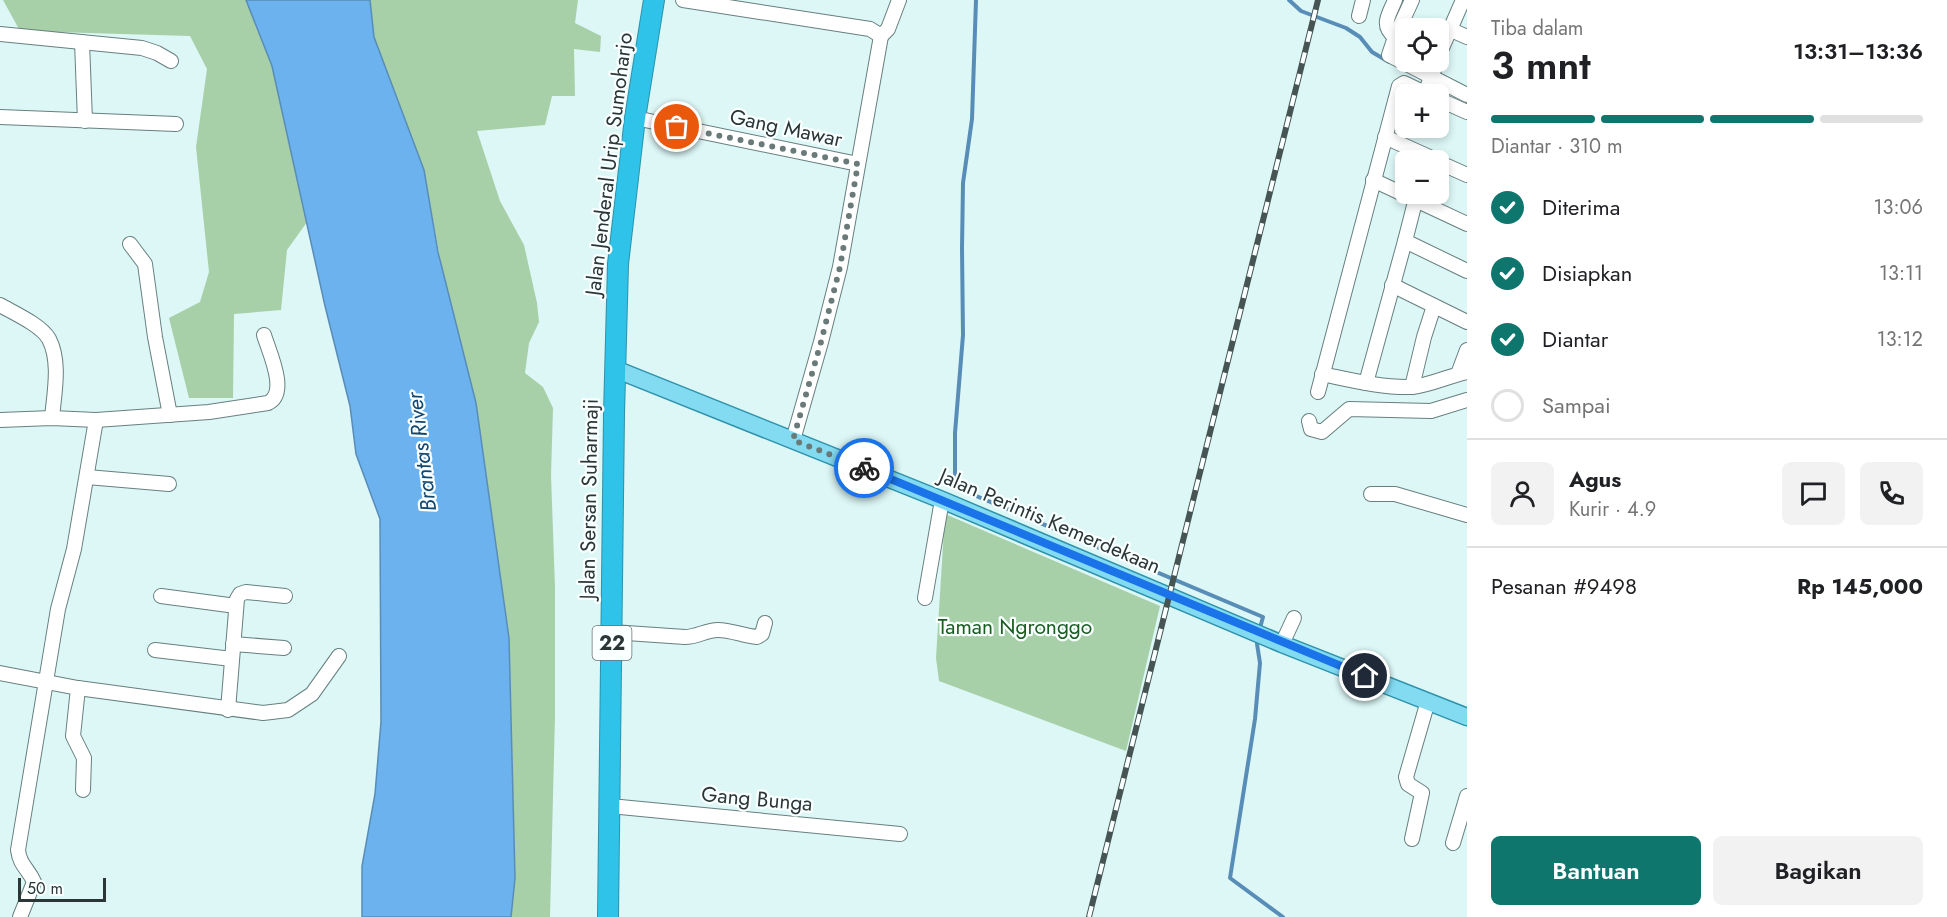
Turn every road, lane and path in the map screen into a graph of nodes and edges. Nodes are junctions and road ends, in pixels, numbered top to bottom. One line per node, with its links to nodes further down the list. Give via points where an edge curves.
1 (654, 0): 26 (highway, Jalan Jenderal Urip Sumoharjo / 22)
2 (683, 0): 12 (street, via 870,29)
3 (898, 0): 12 (street, via 888,28)
4 (1364, 0): 8 (street)
5 (1395, 0): 13 (street, via 1386,27)
6 (1412, 0): 9 (street)
7 (1463, 0): 10 (street)
8 (1359, 16)
9 (1404, 18)
10 (1449, 28): 14 (street)
11 (0, 34): 15 (street)
12 (880, 36): 31 (street)
13 (1395, 37): 16 (street, via 1389,55)
14 (1467, 37)
15 (82, 42): 17 (street, via 142,48); 27 (street)
16 (1395, 60)
17 (171, 61)
18 (1410, 72): 19 (street)
19 (1424, 84)
20 (1449, 91): 21 (street)
21 (1467, 95)
22 (1395, 102): 29 (street)
23 (1449, 104): 24 (street)
24 (1467, 112)
25 (0, 117): 27 (street)
26 (635, 118): 31 (street, Gang Mawar); 48 (highway, Jalan Jenderal Urip Sumoharjo / 22, via 618,264)
27 (85, 121): 28 (street)
28 (176, 124)
29 (1386, 137): 30 (street); 34 (street)
30 (1414, 150)
31 (858, 164): 60 (street, via 840,267)
32 (1449, 167): 33 (street)
33 (1467, 175)
34 (1373, 180): 35 (street); 50 (street)
35 (1395, 189)
36 (1414, 204): 39 (street)
37 (1428, 204): 38 (street)
38 (1467, 224)
39 (1405, 241): 41 (street); 42 (street)
40 (130, 243): 55 (street, via 145,264 154,337)
41 (1467, 271)
42 (1392, 285): 44 (street); 51 (street)
43 (0, 305): 56 (street, via 49,338 55,358)
44 (1434, 306): 45 (street); 52 (street)
45 (1467, 322)
46 (264, 334): 55 (street, via 278,382 274,400)
47 (1467, 350): 49 (street)
48 (615, 369): 60 (main road, Jalan Perintis Kemerdekaan); 72 (highway, Jalan Sersan Suharmaji / 22)
49 (1463, 373): 52 (street)
50 (1322, 374): 51 (street); 53 (street)
51 (1366, 383): 52 (street)
52 (1412, 387)
53 (1318, 392)
54 (1467, 400): 59 (street, via 1431,411 1349,409 1322,432 1311,429)
55 (170, 415): 58 (street)
56 (52, 418): 57 (street); 58 (street)
57 (0, 420)
58 (96, 420): 61 (street)
59 (1309, 421)
60 (793, 440): 64 (main road, Jalan Perintis Kemerdekaan)
61 (87, 477): 62 (street); 80 (street)
62 (169, 484)
63 (1371, 494): 65 (street, via 1395,494)
64 (942, 500): 68 (street); 74 (main road, Jalan Perintis Kemerdekaan)
65 (1467, 515)
66 (161, 596): 69 (street)
67 (285, 596): 69 (street, via 246,592 240,594)
68 (925, 598)
69 (236, 606): 73 (street)
70 (1293, 618): 74 (street)
71 (765, 623): 72 (street, via 757,637 720,630 693,637)
72 (612, 632): 87 (highway, Jalan Sersan Suharmaji / 22)
73 (233, 644): 75 (street); 78 (street)
74 (1282, 644): 82 (main road, Jalan Perintis Kemerdekaan)
75 (284, 648)
76 (155, 650): 78 (street)
77 (339, 656): 83 (street, via 312,694 288,710)
78 (232, 659): 83 (street)
79 (0, 673): 80 (street)
80 (45, 682): 81 (street); 91 (street, via 18,850 23,868 34,882)
81 (78, 688): 83 (street); 85 (street, via 73,735 84,758)
82 (1428, 701): 84 (main road, Jalan Perintis Kemerdekaan); 89 (street, via 1406,777 1408,784 1422,793)
83 (228, 710)
84 (1467, 717)
85 (83, 790)
86 (1467, 796): 90 (street)
87 (610, 806): 88 (street, Gang Bunga); 92 (highway, Jalan Sersan Suharmaji / 22)
88 (900, 834)
89 (1412, 838)
90 (1453, 843)
91 (20, 917)
92 (608, 917)

